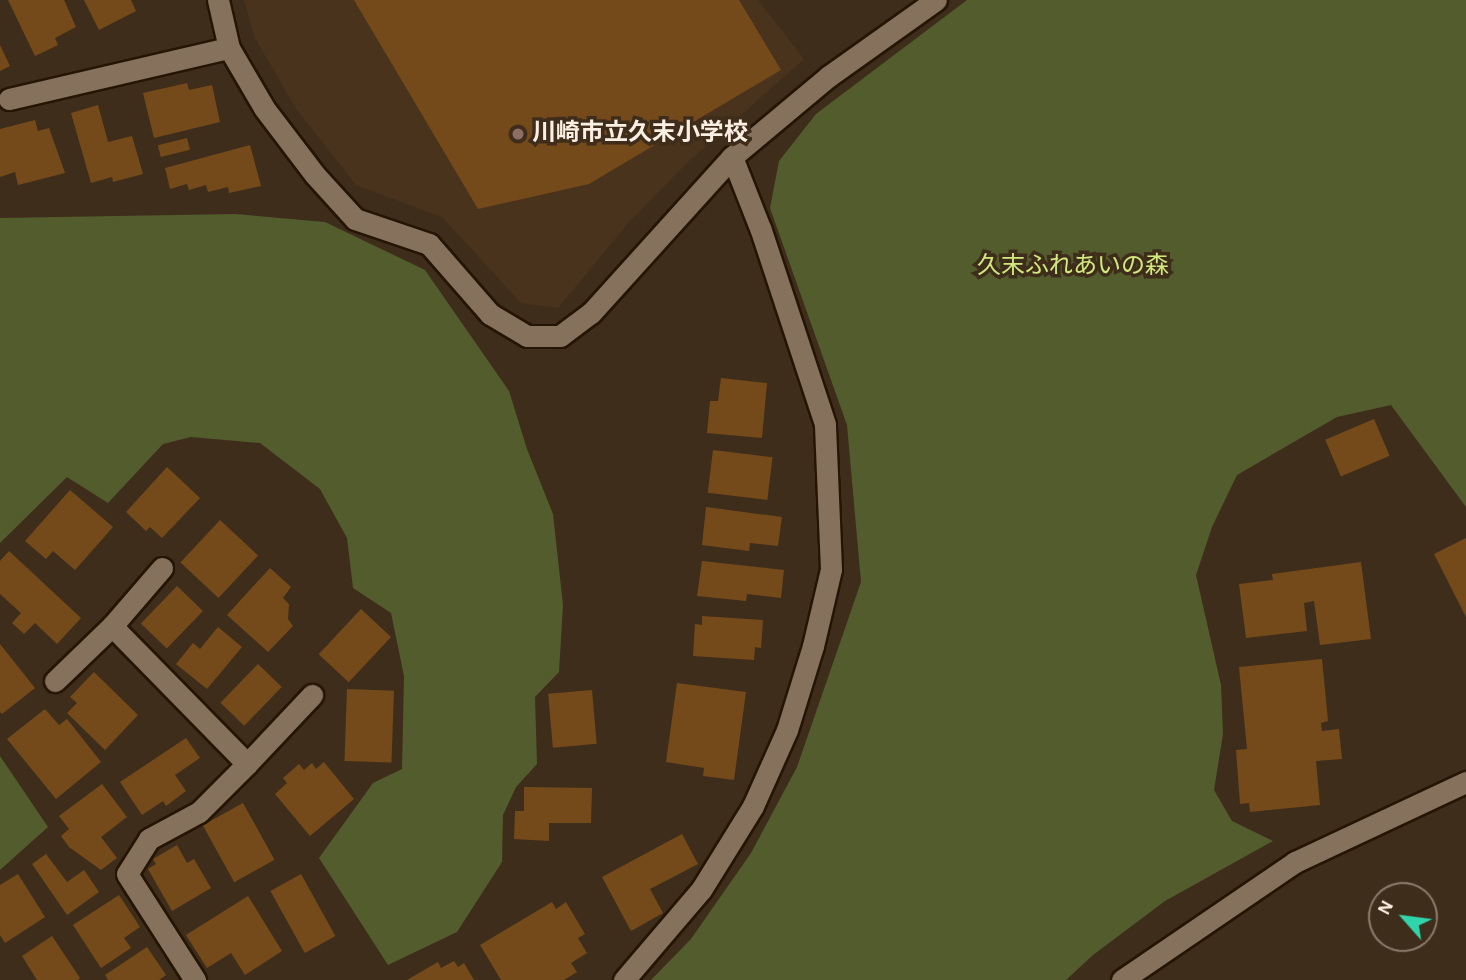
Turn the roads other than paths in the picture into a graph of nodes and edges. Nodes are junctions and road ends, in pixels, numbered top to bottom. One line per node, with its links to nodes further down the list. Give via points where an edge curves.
1 (218, 0): 3 (street)
2 (936, 0): 5 (street, via 829,76)
3 (229, 48): 4 (street); 5 (street, via 264,108 355,219 429,244 490,314 527,336 560,336 592,313)
4 (9, 99)
5 (733, 157): 13 (street, via 825,424 831,569 787,730 753,806 701,890)
6 (162, 568): 7 (street)
7 (112, 626): 8 (street); 10 (street)
8 (55, 681)
9 (312, 695): 10 (street)
10 (247, 764): 12 (street, via 200,812 149,839 127,874)
11 (1466, 782): 14 (street, via 1296,862)
12 (195, 980)
13 (624, 980)
14 (1122, 980)

